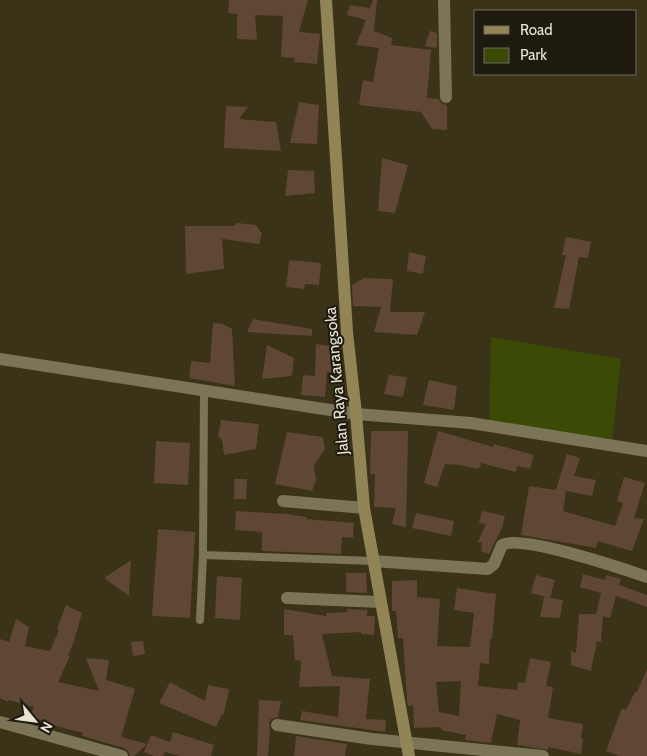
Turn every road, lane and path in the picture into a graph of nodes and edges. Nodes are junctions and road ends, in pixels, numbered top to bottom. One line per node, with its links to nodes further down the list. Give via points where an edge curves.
1 (326, 0): 6 (main road, Jalan Raya Karangsoka, via 347,332)
2 (444, 0): 3 (street)
3 (446, 97)
4 (0, 359): 5 (street)
5 (204, 390): 6 (street); 10 (lane)
6 (356, 414): 7 (street, via 471,422); 9 (main road, Jalan Raya Karangsoka)
7 (647, 450)
8 (283, 501): 9 (street)
9 (364, 508): 11 (main road, Jalan Raya Karangsoka)
10 (203, 555): 11 (lane); 15 (lane)
11 (373, 561): 12 (street, via 488,569 494,564 502,545 510,542 555,549); 14 (main road, Jalan Raya Karangsoka)
12 (647, 577)
13 (287, 598): 14 (street)
14 (380, 602): 18 (main road, Jalan Raya Karangsoka)
15 (200, 620)
16 (0, 722): 19 (street)
17 (277, 725): 18 (street)
18 (407, 743): 20 (main road, Jalan Raya Karangsoka); 21 (street)
19 (122, 756)
20 (409, 756)
21 (543, 756)

